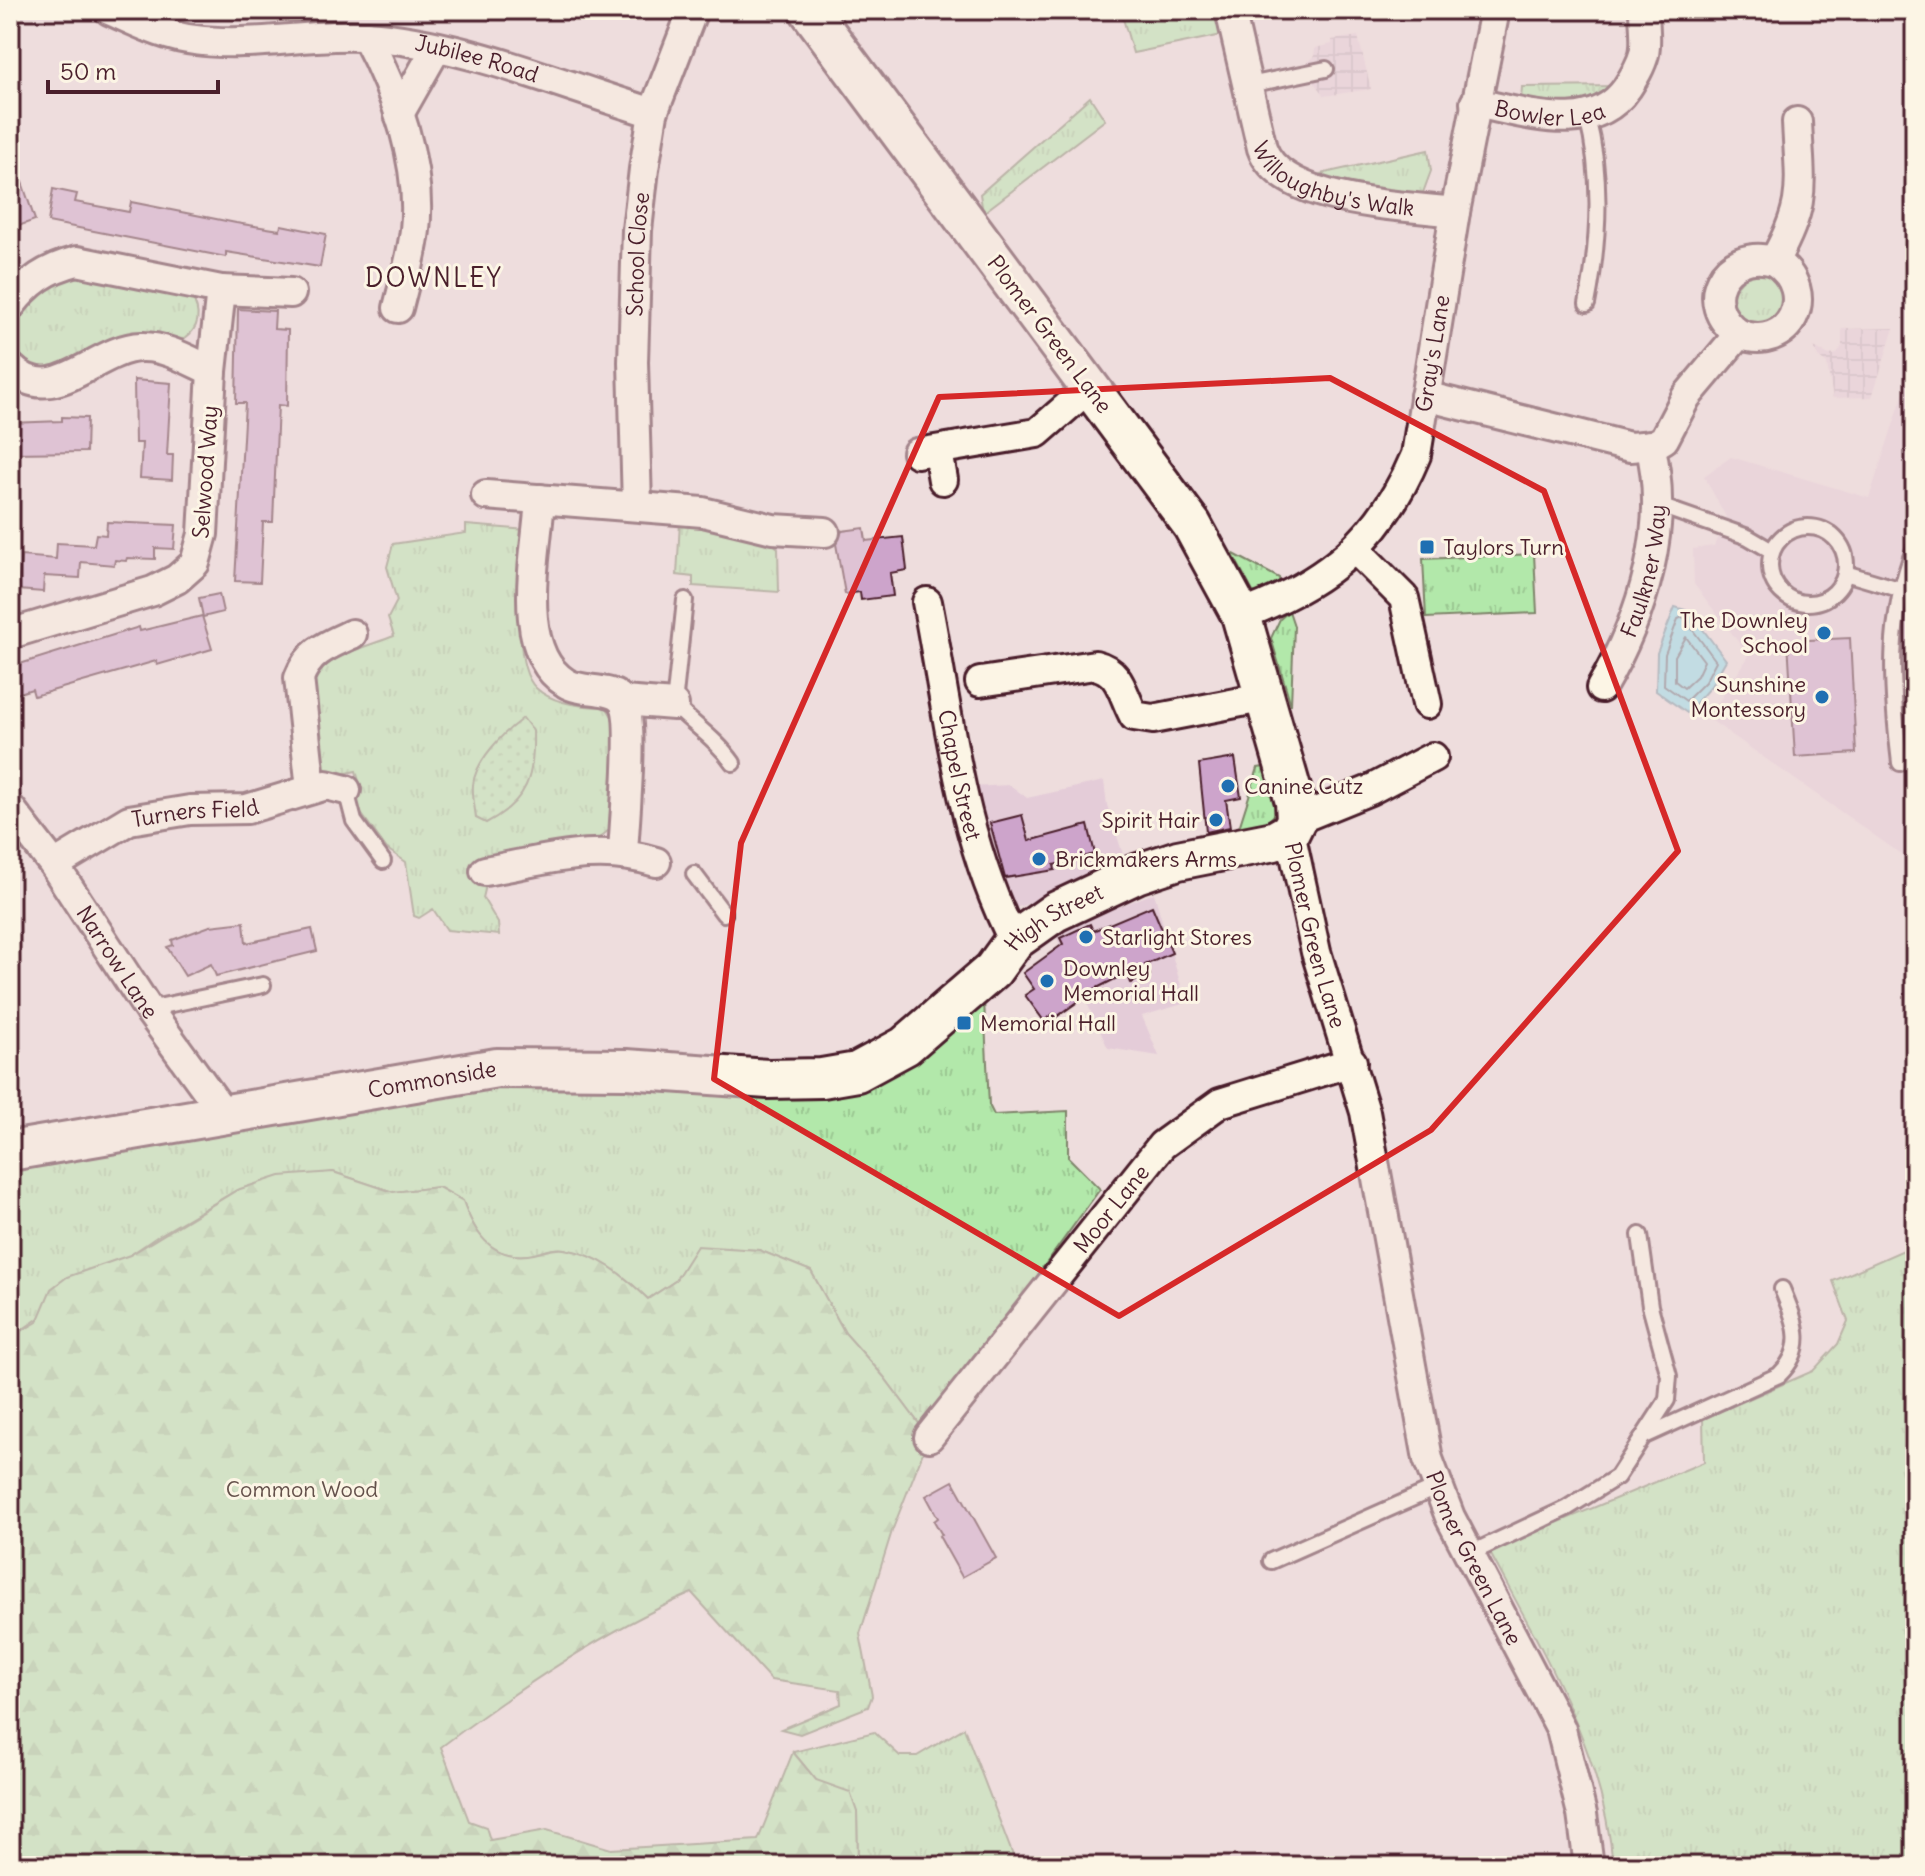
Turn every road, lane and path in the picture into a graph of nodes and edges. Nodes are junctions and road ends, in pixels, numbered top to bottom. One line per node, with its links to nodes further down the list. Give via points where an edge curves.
1 (109, 10): 7 (street, Jubilee Road, via 193,40)
2 (693, 10): 12 (street, School Close)
3 (809, 10): 26 (street, Plomer Green Lane)
4 (1230, 10): 10 (street, Willoughby's Walk)
5 (1495, 10): 11 (street, Gray's Lane)
6 (1644, 10): 14 (street, Bowler Lea, via 1644,53 1636,74 1605,110)
7 (366, 36): 8 (street, Jubilee Road); 13 (street)
8 (437, 47): 12 (street, Jubilee Road); 13 (street)
9 (1326, 69): 10 (lane)
10 (1249, 85): 16 (street, Willoughby's Walk, via 1266,160 1281,175 1343,196)
11 (1475, 103): 14 (street, Bowler Lea, via 1540,116); 16 (street, Gray's Lane)
12 (653, 113): 33 (street, School Close, via 637,245)
13 (399, 114): 22 (street, via 417,207)
14 (1587, 117): 20 (lane, via 1595,157 1597,228)
15 (1797, 122): 17 (street, via 1799,208)
16 (1455, 212): 27 (street, Gray's Lane)
17 (1774, 261): 23 (street, via 1750,258 1723,277 1718,308); 23 (street, via 1793,279 1797,292 1792,319 1760,339)
18 (221, 290): 19 (street); 21 (street, via 77,261 32,279); 25 (street, Selwood Way)
19 (291, 293)
20 (1587, 304)
21 (10, 306)
22 (398, 308)
23 (1739, 334): 28 (street, via 1686,397 1664,439)
24 (10, 367): 25 (street, via 38,383 60,382 116,351 142,347 168,351)
25 (212, 371): 43 (street, Selwood Way, via 203,534 195,563 153,591)
26 (1091, 386): 29 (street, via 1037,433 927,452); 42 (street, Plomer Green Lane, via 1192,525)
27 (1425, 396): 28 (street, via 1615,444); 36 (street, Gray's Lane, via 1416,455 1401,491)
28 (1650, 445): 32 (street, Faulkner Way)
29 (943, 480)
30 (486, 495): 31 (street)
31 (540, 499): 33 (street); 48 (street, via 535,644 554,675 569,685 615,694)
32 (1657, 505): 37 (lane, via 1748,537); 46 (street, Faulkner Way, via 1633,626)
33 (637, 506): 34 (street, via 703,512 773,529)
34 (825, 532)
35 (1915, 547): 39 (lane)
36 (1355, 549): 42 (street, Gray's Lane, via 1298,591); 49 (street, via 1404,598)
37 (1772, 551): 38 (lane, via 1786,533 1819,529 1843,551); 38 (lane, via 1773,582 1796,602 1827,598)
38 (1845, 573): 39 (lane)
39 (1899, 589): 53 (lane, via 1891,675)
40 (685, 600): 50 (lane)
41 (927, 602): 65 (street, Chapel Street, via 976,844 994,903)
42 (1241, 615): 47 (street, Plomer Green Lane)
43 (10, 634)
44 (352, 634): 54 (street, via 318,649 299,678)
45 (980, 682): 47 (street, via 1095,665 1110,668 1134,716 1153,719)
46 (1601, 688)
47 (1267, 697): 57 (street, Plomer Green Lane)
48 (623, 701): 50 (street); 58 (street, via 628,729)
49 (1427, 704)
50 (674, 705): 52 (lane, via 718,742)
51 (1433, 757): 57 (street)
52 (733, 763)
53 (1900, 763)
54 (311, 789): 55 (street, Turners Field, via 326,785); 61 (street, Turners Field, via 247,809 190,810 129,820)
55 (346, 790): 59 (lane, via 354,821)
56 (10, 808): 61 (street, Narrow Lane)
57 (1293, 826): 65 (street, High Street, via 1274,841 1136,874 1055,912); 68 (street, Plomer Green Lane, via 1316,952)
58 (623, 853): 60 (street); 62 (street, via 585,853)
59 (383, 861)
60 (658, 863)
61 (54, 865): 67 (street, Narrow Lane)
62 (485, 871)
63 (694, 874): 64 (lane)
64 (724, 914)
65 (1014, 941): 69 (street, High Street, via 993,970 905,1046)
66 (263, 985): 67 (lane)
67 (148, 1009): 70 (street, Narrow Lane)
68 (1352, 1062): 75 (street, Moor Lane, via 1220,1103 1162,1145); 76 (street, Plomer Green Lane, via 1420,1424)
69 (857, 1072): 70 (street, Commonside, via 768,1079 626,1069 497,1068)
70 (225, 1115): 71 (street, Commonside)
71 (10, 1151)
72 (1640, 1235): 74 (lane, via 1650,1306 1669,1376 1667,1400)
73 (1782, 1289): 74 (lane, via 1798,1328 1788,1366 1779,1375)
74 (1647, 1435): 77 (lane, via 1617,1477 1567,1508)
75 (929, 1437)
76 (1438, 1487): 77 (street, Plomer Green Lane); 78 (lane)
77 (1469, 1554): 79 (street, Plomer Green Lane, via 1561,1729)
78 (1271, 1561)
79 (1589, 1866)

